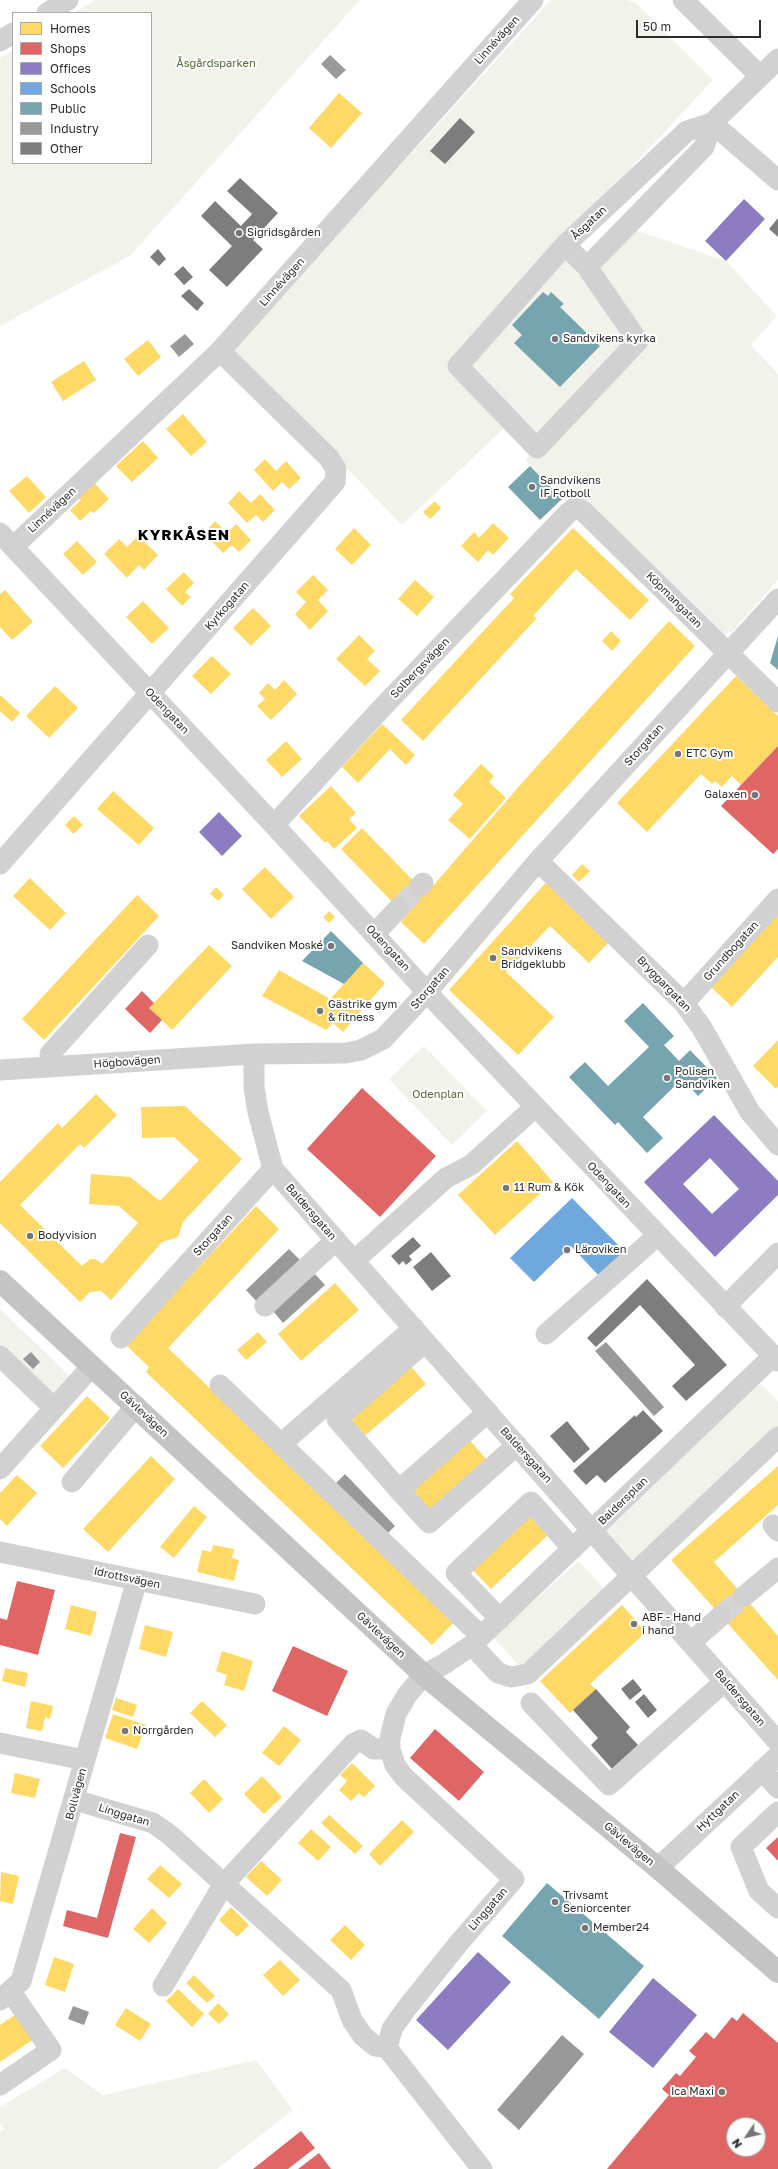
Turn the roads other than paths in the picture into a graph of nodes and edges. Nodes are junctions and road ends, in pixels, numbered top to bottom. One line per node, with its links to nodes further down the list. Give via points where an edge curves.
1 (68, 0): 4 (street)
2 (533, 0): 15 (street, Linnévägen)
3 (683, 0): 8 (street)
4 (49, 12)
5 (12, 34): 6 (street)
6 (0, 41)
7 (778, 59): 8 (street, Åsgatan)
8 (760, 76): 9 (street, Åsgatan)
9 (712, 123): 10 (street, Åsgatan, via 688,131); 11 (street); 12 (street, Åsgatan, via 704,147)
10 (635, 179): 12 (street); 13 (street, Åsgatan)
11 (778, 180)
12 (654, 198): 14 (street, Åsgatan)
13 (565, 245): 14 (street, Åsgatan); 14 (street, via 458,366 537,448 638,341)
14 (587, 267)
15 (220, 351): 17 (street, Linnévägen); 20 (street, Kyrkogatan, via 329,458 337,474 335,482)
16 (568, 513): 19 (street, Köpmangatan, via 576,507 584,512); 22 (street, Solbergsvägen)
17 (6, 540): 20 (street, Odengatan)
18 (778, 599): 19 (street, Storgatan)
19 (728, 654): 21 (street, Köpmangatan); 23 (street, Storgatan)
20 (151, 693): 22 (street, Odengatan); 24 (street, Kyrkogatan)
21 (778, 702)
22 (274, 824): 27 (street, Odengatan)
23 (538, 862): 29 (street, Storgatan); 30 (street, Bryggargatan)
24 (0, 864)
25 (778, 899): 30 (street, Grundbogatan)
26 (399, 908): 27 (street)
27 (375, 933): 29 (street, Odengatan)
28 (148, 944): 32 (street, via 50,1054)
29 (427, 992): 31 (street, Storgatan, via 383,1039 361,1050 339,1054); 34 (street, Odengatan)
30 (684, 1003): 35 (street, Bryggargatan, via 702,1028 750,1112)
31 (254, 1054): 32 (street, Högbovägen); 36 (street, via 254,1087 258,1112)
32 (50, 1067): 33 (street, Högbovägen)
33 (0, 1070)
34 (535, 1107): 37 (street, Odengatan); 40 (street, via 471,1165 446,1178)
35 (778, 1145)
36 (273, 1169): 38 (street, Baldersgatan); 46 (street, Storgatan)
37 (657, 1236): 43 (street, Odengatan); 44 (street)
38 (336, 1240): 40 (street, Baldersgatan); 42 (street)
39 (778, 1253): 43 (street)
40 (354, 1261): 45 (street, Baldersgatan)
41 (0, 1281): 49 (main road, Gävlevägen)
42 (265, 1306)
43 (725, 1307): 48 (street, Odengatan)
44 (546, 1334)
45 (420, 1335): 53 (street, Baldersgatan); 55 (street); 59 (street, via 337,1419)
46 (121, 1338)
47 (0, 1356): 52 (street)
48 (775, 1358): 60 (street, Baldersplan)
49 (92, 1366): 51 (main road, Gävlevägen); 52 (street)
50 (220, 1385): 55 (street)
51 (136, 1406): 58 (street); 72 (main road, Gävlevägen)
52 (54, 1408): 57 (street)
53 (488, 1412): 56 (street, Baldersgatan); 59 (street)
54 (778, 1437): 64 (street)
55 (281, 1444): 70 (street)
56 (517, 1444): 59 (street, via 429,1522); 60 (street, Baldersgatan)
57 (0, 1469)
58 (72, 1482)
59 (399, 1490)
60 (592, 1530): 61 (street, Baldersplan); 64 (street, Baldersgatan)
61 (573, 1549): 69 (street, Baldersplan); 69 (street, via 531,1502 456,1573)
62 (0, 1552): 65 (street, Idrottsvägen)
63 (778, 1568): 66 (street)
64 (633, 1576): 70 (street, via 528,1674 511,1677 498,1673); 71 (street, Baldersgatan)
65 (137, 1580): 67 (street, Idrottsvägen); 79 (street, Bollvägen)
66 (743, 1597)
67 (255, 1604)
68 (721, 1616): 71 (street)
69 (500, 1619): 70 (street, Baldersplan)
70 (476, 1641): 72 (street, Baldersplan)
71 (691, 1642): 73 (street, Baldersgatan)
72 (424, 1675): 77 (street, Linggatan, via 407,1695 396,1714); 84 (main road, Gävlevägen)
73 (724, 1682): 74 (street, via 609,1785); 75 (street, Baldersgatan)
74 (531, 1703)
75 (778, 1742)
76 (0, 1743): 79 (street)
77 (390, 1749): 85 (street, via 374,1749 361,1740 353,1744); 90 (street, Linggatan, via 395,1765 404,1776 514,1879 406,2009 392,2029)
78 (778, 1756): 80 (street, Hyttgatan)
79 (85, 1760): 82 (street, Bollvägen)
80 (762, 1770): 81 (street); 84 (street, Hyttgatan)
81 (778, 1788)
82 (75, 1800): 85 (street, Linggatan, via 153,1823); 89 (street, Bollvägen, via 21,1981)
83 (778, 1812): 86 (street, via 742,1847 759,1891)
84 (658, 1868): 87 (main road, Gävlevägen)
85 (224, 1884): 88 (street); 90 (street, Linggatan, via 341,1990 352,2020 363,2036 375,2046)
86 (778, 1908)
87 (778, 1972)
88 (164, 1986)
89 (6, 1996): 91 (street, via 51,2050)
90 (387, 2048): 92 (street)
91 (0, 2085)
92 (482, 2169)

